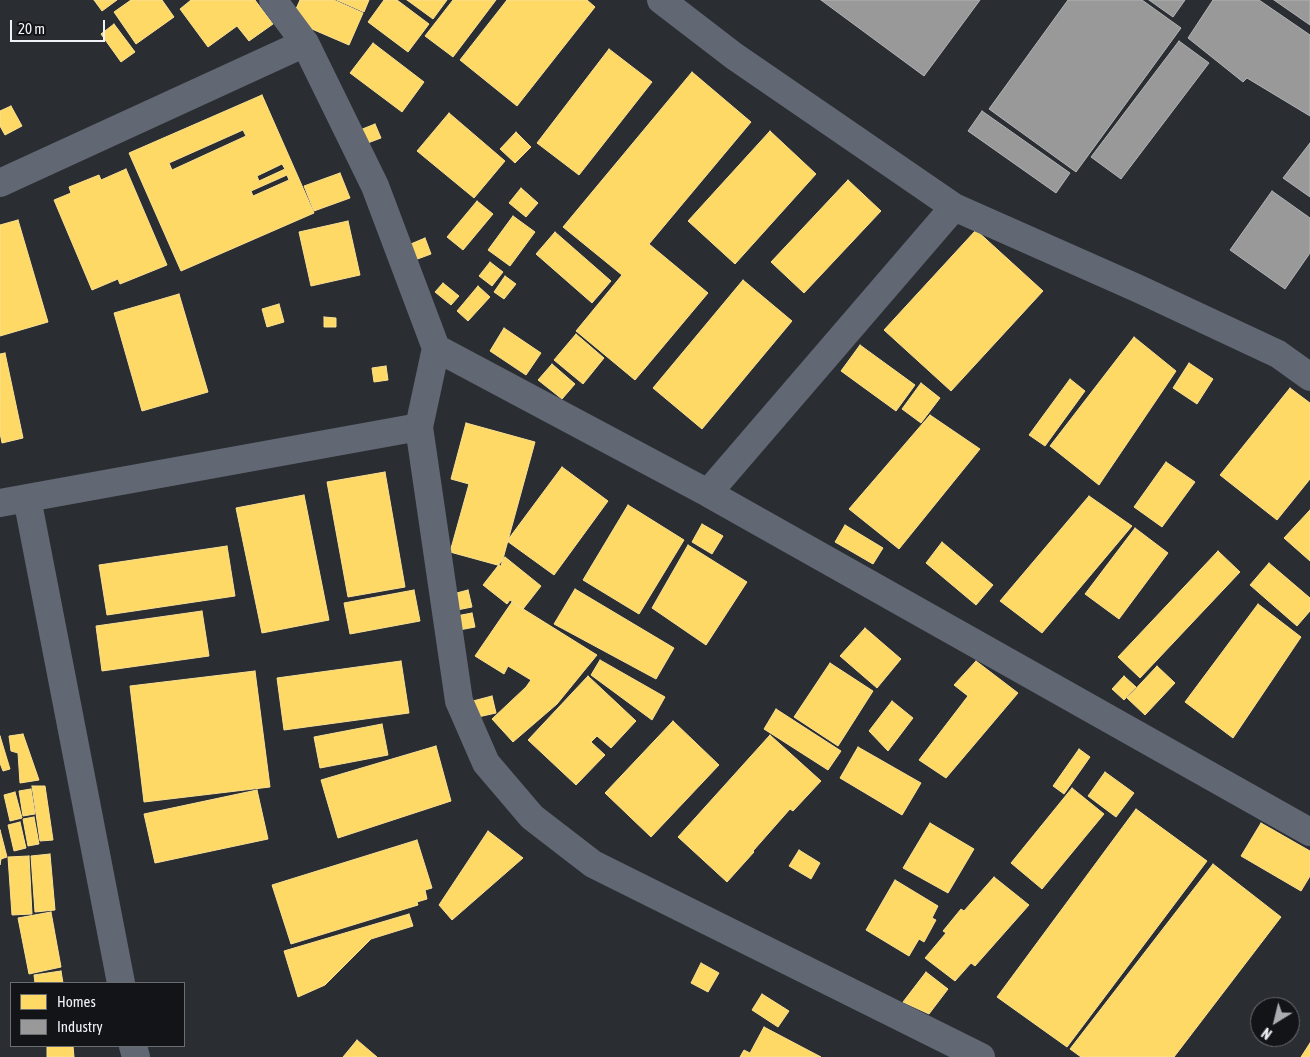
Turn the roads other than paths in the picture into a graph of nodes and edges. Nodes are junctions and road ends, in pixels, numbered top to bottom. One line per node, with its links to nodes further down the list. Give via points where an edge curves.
1 (273, 0): 3 (street)
2 (661, 0): 5 (street, via 734,56)
3 (305, 43): 4 (street); 6 (street, via 375,186)
4 (0, 183)
5 (954, 207): 7 (street, via 1278,354); 9 (street)
6 (436, 348): 8 (street); 9 (street)
7 (1310, 377)
8 (419, 427): 10 (street); 14 (street, via 459,700 486,762 532,816 593,864)
9 (708, 493): 12 (street)
10 (27, 498): 11 (street); 13 (street)
11 (0, 503)
12 (1310, 832)
13 (121, 982)
14 (980, 1057)

